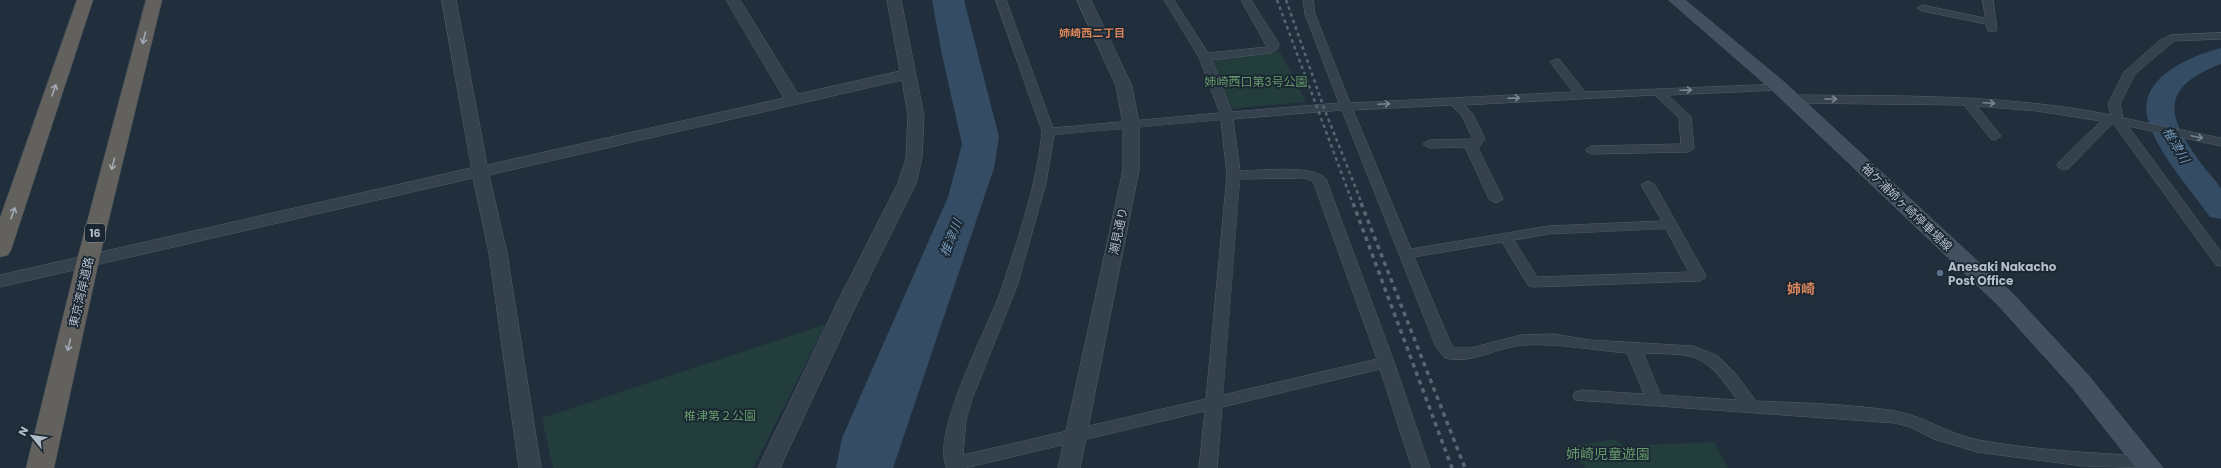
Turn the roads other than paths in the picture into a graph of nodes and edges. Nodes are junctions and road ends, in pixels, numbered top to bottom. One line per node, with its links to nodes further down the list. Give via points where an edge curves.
1 (85, 0): 41 (highway, one-way to 1)
2 (154, 0): 43 (highway, 東京湾岸道路 / 16, one-way to 43)
3 (449, 0): 35 (street)
4 (733, 0): 21 (street)
5 (894, 0): 17 (street)
6 (1001, 0): 28 (street)
7 (1084, 0): 27 (street, 潮見通り, via 1124,86)
8 (1169, 0): 15 (street)
9 (1246, 0): 15 (street, via 1273,48)
10 (1308, 0): 24 (street, via 1310,14)
11 (1676, 0): 19 (main road, 袖ケ浦姉ヶ崎停車場線)
12 (1988, 0): 13 (street, via 1992,26)
13 (1922, 8)
14 (2221, 36): 26 (street, via 2170,38 2163,43 2130,72 2114,104)
15 (1205, 57): 25 (street)
16 (1556, 62): 20 (street)
17 (908, 74): 21 (street); 56 (street, via 916,116 914,158 907,183)
18 (1657, 91): 19 (street, one-way to 19); 20 (street); 33 (street, via 1685,117 1688,148)
19 (1785, 93): 23 (street, one-way to 23); 53 (main road, 袖ケ浦姉ヶ崎停車場線, via 2027,322 2080,381)
20 (1581, 96): 22 (street, one-way to 20)
21 (792, 99): 35 (street)
22 (1453, 101): 24 (street, one-way to 22); 31 (street, via 1467,114 1479,139)
23 (1968, 102): 26 (street, one-way to 26, via 2037,107); 29 (street)
24 (1345, 106): 25 (street); 42 (street)
25 (1227, 116): 27 (street); 36 (street)
26 (2113, 120): 30 (street, one-way to 30); 34 (street); 44 (street)
27 (1131, 124): 28 (street); 52 (street, 潮見通り, via 1131,170)
28 (1048, 132): 52 (street, via 1042,176 1006,294 967,388 953,447 954,464)
29 (1995, 136)
30 (2221, 142)
31 (1475, 143): 32 (street); 38 (street, via 1471,148)
32 (1429, 144)
33 (1591, 150)
34 (2064, 166)
35 (480, 171): 43 (street); 55 (street, via 498,253)
36 (1234, 175): 47 (street, via 1304,174 1319,179); 50 (street)
37 (1656, 190): 39 (street)
38 (1496, 198)
39 (1671, 225): 40 (street, via 1549,230); 40 (street, via 1699,276 1533,282)
40 (1505, 236): 42 (street)
41 (0, 250)
42 (1406, 254): 46 (street, via 1444,347 1451,354 1471,353 1520,340 1553,339 1589,345)
43 (88, 260): 45 (street); 54 (highway, 東京湾岸道路 / 16, one-way to 54)
44 (2221, 262)
45 (0, 281)
46 (1633, 347): 49 (street); 51 (street, via 1678,348 1703,355 1729,377)
47 (1386, 362): 50 (street); 59 (street)
48 (1581, 396): 49 (street)
49 (1654, 399): 51 (street, via 1679,404)
50 (1214, 403): 52 (street); 58 (street)
51 (1751, 408): 53 (street, via 1801,409 1895,417 1915,422 1940,435 1978,446)
52 (1076, 437): 57 (street, 潮見通り)
53 (2148, 465)
54 (40, 468)
55 (530, 468)
56 (769, 468)
57 (1069, 468)
58 (1208, 468)
59 (1421, 468)

